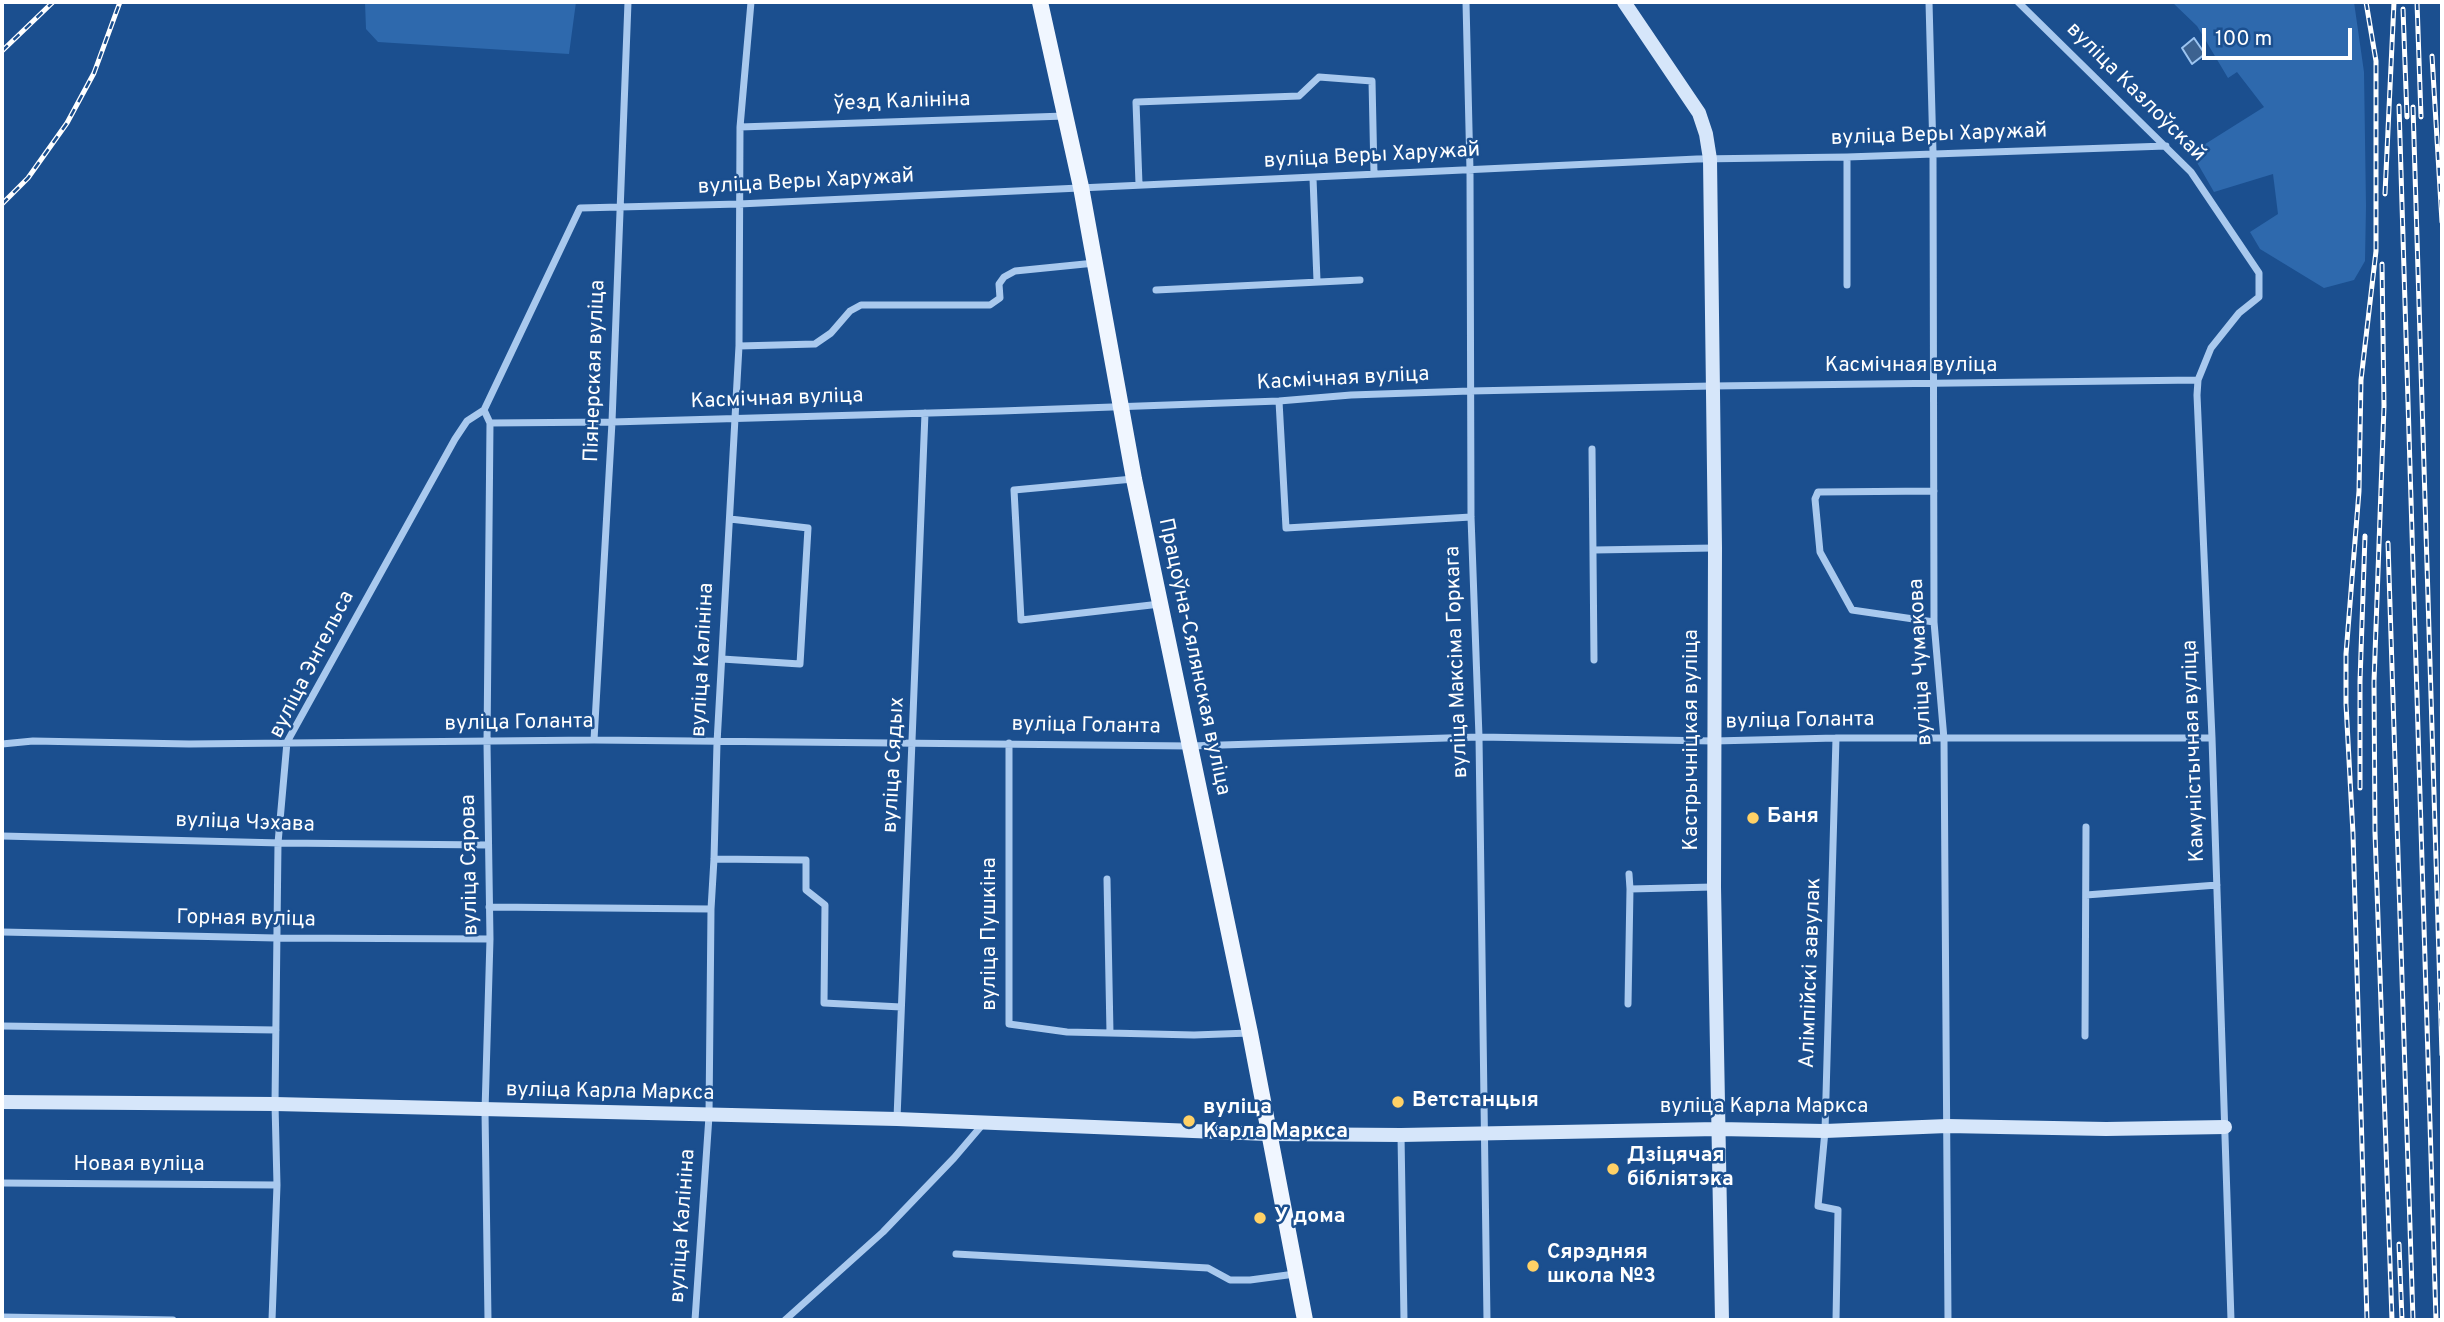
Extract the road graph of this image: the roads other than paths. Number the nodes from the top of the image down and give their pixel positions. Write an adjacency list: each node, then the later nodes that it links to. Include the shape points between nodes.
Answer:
1 (628, 2): 20 (street, Піянерская вуліца)
2 (751, 2): 9 (street, вуліца Калініна)
3 (1041, 2): 8 (main road, Працоўна-Сялянская вуліца)
4 (1466, 2): 14 (street, вуліца Максіма Горкага)
5 (1624, 2): 13 (street, Кастрычніцкая вуліца, via 1699,113)
6 (1929, 2): 11 (street, вуліца Чумакова)
7 (2018, 2): 10 (street, вуліца Казлоўскай)
8 (1066, 116): 9 (street, ўезд Калініна); 18 (main road, Працоўна-Сялянская вуліца)
9 (740, 127): 19 (street, вуліца Калініна)
10 (2166, 146): 11 (street, вуліца Веры Харужай); 22 (street, вуліца Казлоўскай, via 2192,172)
11 (1933, 152): 12 (street, вуліца Веры Харужай); 30 (street, вуліца Чумакова)
12 (1847, 157): 13 (street, вуліца Веры Харужай); 26 (street)
13 (1710, 159): 14 (street, вуліца Веры Харужай); 31 (street, Кастрычніцкая вуліца)
14 (1470, 171): 15 (street, вуліца Веры Харужай); 32 (street, вуліца Максіма Горкага)
15 (1374, 174): 16 (street, вуліца Веры Харужай); 17 (street, via 1372,81 1319,78 1299,96 1136,102)
16 (1313, 178): 17 (street, вуліца Веры Харужай); 25 (street)
17 (1139, 184): 18 (street, вуліца Веры Харужай)
18 (1081, 187): 19 (street, вуліца Веры Харужай); 23 (main road, Працоўна-Сялянская вуліца)
19 (739, 204): 20 (street, вуліца Веры Харужай); 28 (street, вуліца Калініна)
20 (620, 207): 21 (street, вуліца Веры Харужай); 38 (street, Піянерская вуліца)
21 (580, 208): 35 (street, вуліца Энгельса)
22 (2220, 214): 29 (street, Камуністычная вуліца, via 2259,273 2259,297 2239,313 2211,348)
23 (1095, 262): 28 (street, via 1014,271 999,284 1000,298 990,305 861,305 815,344); 34 (main road, Працоўна-Сялянская вуліца)
24 (1360, 279): 25 (street)
25 (1317, 281): 27 (street)
26 (1847, 285)
27 (1156, 290)
28 (739, 346): 37 (street, вуліца Калініна)
29 (2198, 380): 30 (street, Касмічная вуліца); 53 (street, Камуністычная вуліца)
30 (1935, 385): 31 (street, Касмічная вуліца); 42 (street, вуліца Чумакова)
31 (1712, 386): 32 (street, Касмічная вуліца); 45 (street, Кастрычніцкая вуліца)
32 (1471, 391): 33 (street, Касмічная вуліца); 43 (street, вуліца Максіма Горкага)
33 (1279, 401): 34 (street, Касмічная вуліца); 43 (street, via 1286,528)
34 (1120, 405): 36 (street, Касмічная вуліца); 41 (main road, Працоўна-Сялянская вуліца)
35 (484, 410): 39 (street, вуліца Сярова); 57 (street, вуліца Энгельса, via 467,421 456,438)
36 (925, 413): 37 (street, Касмічная вуліца); 58 (street, вуліца Сядых)
37 (733, 418): 38 (street, Касмічная вуліца); 44 (street, вуліца Калініна)
38 (612, 422): 39 (street, Касмічная вуліца); 55 (street, Піянерская вуліца)
39 (490, 423): 59 (street, вуліца Сярова)
40 (1592, 449): 46 (street)
41 (1134, 479): 47 (main road, Працоўна-Сялянская вуліца); 47 (street, via 1014,490 1021,620)
42 (1934, 491): 48 (street, вуліца Чумакова); 48 (street, via 1818,492 1815,499 1820,552 1852,610)
43 (1471, 517): 51 (street, вуліца Максіма Горкага)
44 (730, 519): 49 (street, вуліца Калініна); 49 (street, via 808,528 802,637 800,664)
45 (1715, 548): 46 (street); 56 (street, Кастрычніцкая вуліца)
46 (1594, 550): 50 (street)
47 (1160, 604): 63 (main road, Працоўна-Сялянская вуліца)
48 (1934, 622): 54 (street, вуліца Чумакова)
49 (722, 659): 60 (street, вуліца Калініна)
50 (1594, 660)
51 (1479, 737): 56 (street, вуліца Голанта); 63 (street, вуліца Голанта); 97 (street, вуліца Максіма Горкага)
52 (1836, 738): 54 (street, вуліца Голанта); 56 (street, вуліца Голанта); 96 (street, Алімпійскі завулак)
53 (2212, 738): 54 (street, вуліца Голанта); 71 (street, Камуністычная вуліца)
54 (1944, 739): 93 (street, вуліца Чумакова)
55 (594, 740): 59 (street, вуліца Голанта); 60 (street, вуліца Голанта)
56 (1714, 741): 72 (street, Кастрычніцкая вуліца)
57 (287, 742): 59 (street, вуліца Голанта); 62 (street, вуліца Голанта); 66 (street, вуліца Энгельса)
58 (914, 742): 60 (street, вуліца Голанта); 61 (street, вуліца Голанта); 81 (street, вуліца Сядых)
59 (487, 743): 67 (street, вуліца Сярова)
60 (717, 743): 68 (street, вуліца Калініна)
61 (1009, 743): 63 (street, вуліца Голанта); 84 (street, вуліца Пушкіна, via 1009,1024)
62 (2, 744)
63 (1190, 746): 85 (main road, Працоўна-Сялянская вуліца)
64 (2086, 827): 74 (street)
65 (2, 836): 66 (street, вуліца Чэхава)
66 (278, 843): 67 (street, вуліца Чэхава); 78 (street, вуліца Энгельса)
67 (488, 845): 75 (street, вуліца Сярова)
68 (714, 859): 76 (street, вуліца Калініна); 81 (street, via 806,860 806,890 825,905 824,1003)
69 (1629, 874): 73 (street)
70 (1107, 878): 84 (street)
71 (2217, 885): 74 (street); 94 (street, Камуністычная вуліца)
72 (1714, 887): 73 (street); 95 (street, Кастрычніцкая вуліца)
73 (1630, 888): 80 (street)
74 (2086, 895): 86 (street)
75 (489, 907): 76 (street); 79 (street, вуліца Сярова)
76 (711, 909): 90 (street, вуліца Калініна)
77 (2, 932): 78 (street, Горная вуліца)
78 (276, 938): 79 (street, Горная вуліца); 83 (street, вуліца Энгельса)
79 (489, 939): 89 (street, вуліца Сярова)
80 (1628, 1004)
81 (901, 1007): 91 (street, вуліца Сядых)
82 (2, 1026): 83 (street)
83 (276, 1030): 88 (street, вуліца Энгельса)
84 (1110, 1033): 85 (street, вуліца Пушкіна)
85 (1250, 1033): 98 (main road, Працоўна-Сялянская вуліца)
86 (2085, 1036)
87 (2, 1102): 88 (street, вуліца Карла Маркса)
88 (275, 1104): 89 (street, вуліца Карла Маркса); 101 (street, вуліца Энгельса)
89 (485, 1111): 90 (street, вуліца Карла Маркса); 107 (street, вуліца Сярова)
90 (709, 1116): 91 (street, вуліца Карла Маркса); 108 (street, вуліца Калініна)
91 (897, 1119): 92 (street, вуліца Карла Маркса)
92 (983, 1124): 98 (street, вуліца Карла Маркса); 109 (street, via 892,1223)
93 (1947, 1126): 94 (street, вуліца Карла Маркса); 96 (street, вуліца Карла Маркса); 115 (street, вуліца Чумакова)
94 (2225, 1128): 116 (street, Камуністычная вуліца)
95 (1718, 1129): 96 (street, вуліца Карла Маркса); 97 (street, вуліца Карла Маркса); 113 (street, Кастрычніцкая вуліца)
96 (1825, 1131): 114 (street, Алімпійскі завулак, via 1818,1206 1838,1210)
97 (1484, 1133): 99 (street, вуліца Карла Маркса); 112 (street, вуліца Максіма Горкага)
98 (1267, 1134): 99 (street, вуліца Карла Маркса); 103 (main road, Працоўна-Сялянская вуліца)
99 (1401, 1135): 111 (street)
100 (2, 1183): 101 (street, Новая вуліца)
101 (277, 1185): 106 (street, вуліца Энгельса)
102 (956, 1254): 103 (street, via 1208,1268 1230,1280)
103 (1296, 1274): 110 (main road, Працоўна-Сялянская вуліца)
104 (2, 1317): 105 (street)
105 (173, 1320)
106 (272, 1320)
107 (488, 1320)
108 (695, 1320)
109 (785, 1320)
110 (1305, 1320)
111 (1404, 1320)
112 (1487, 1320)
113 (1722, 1320)
114 (1836, 1320)
115 (1948, 1320)
116 (2231, 1320)

